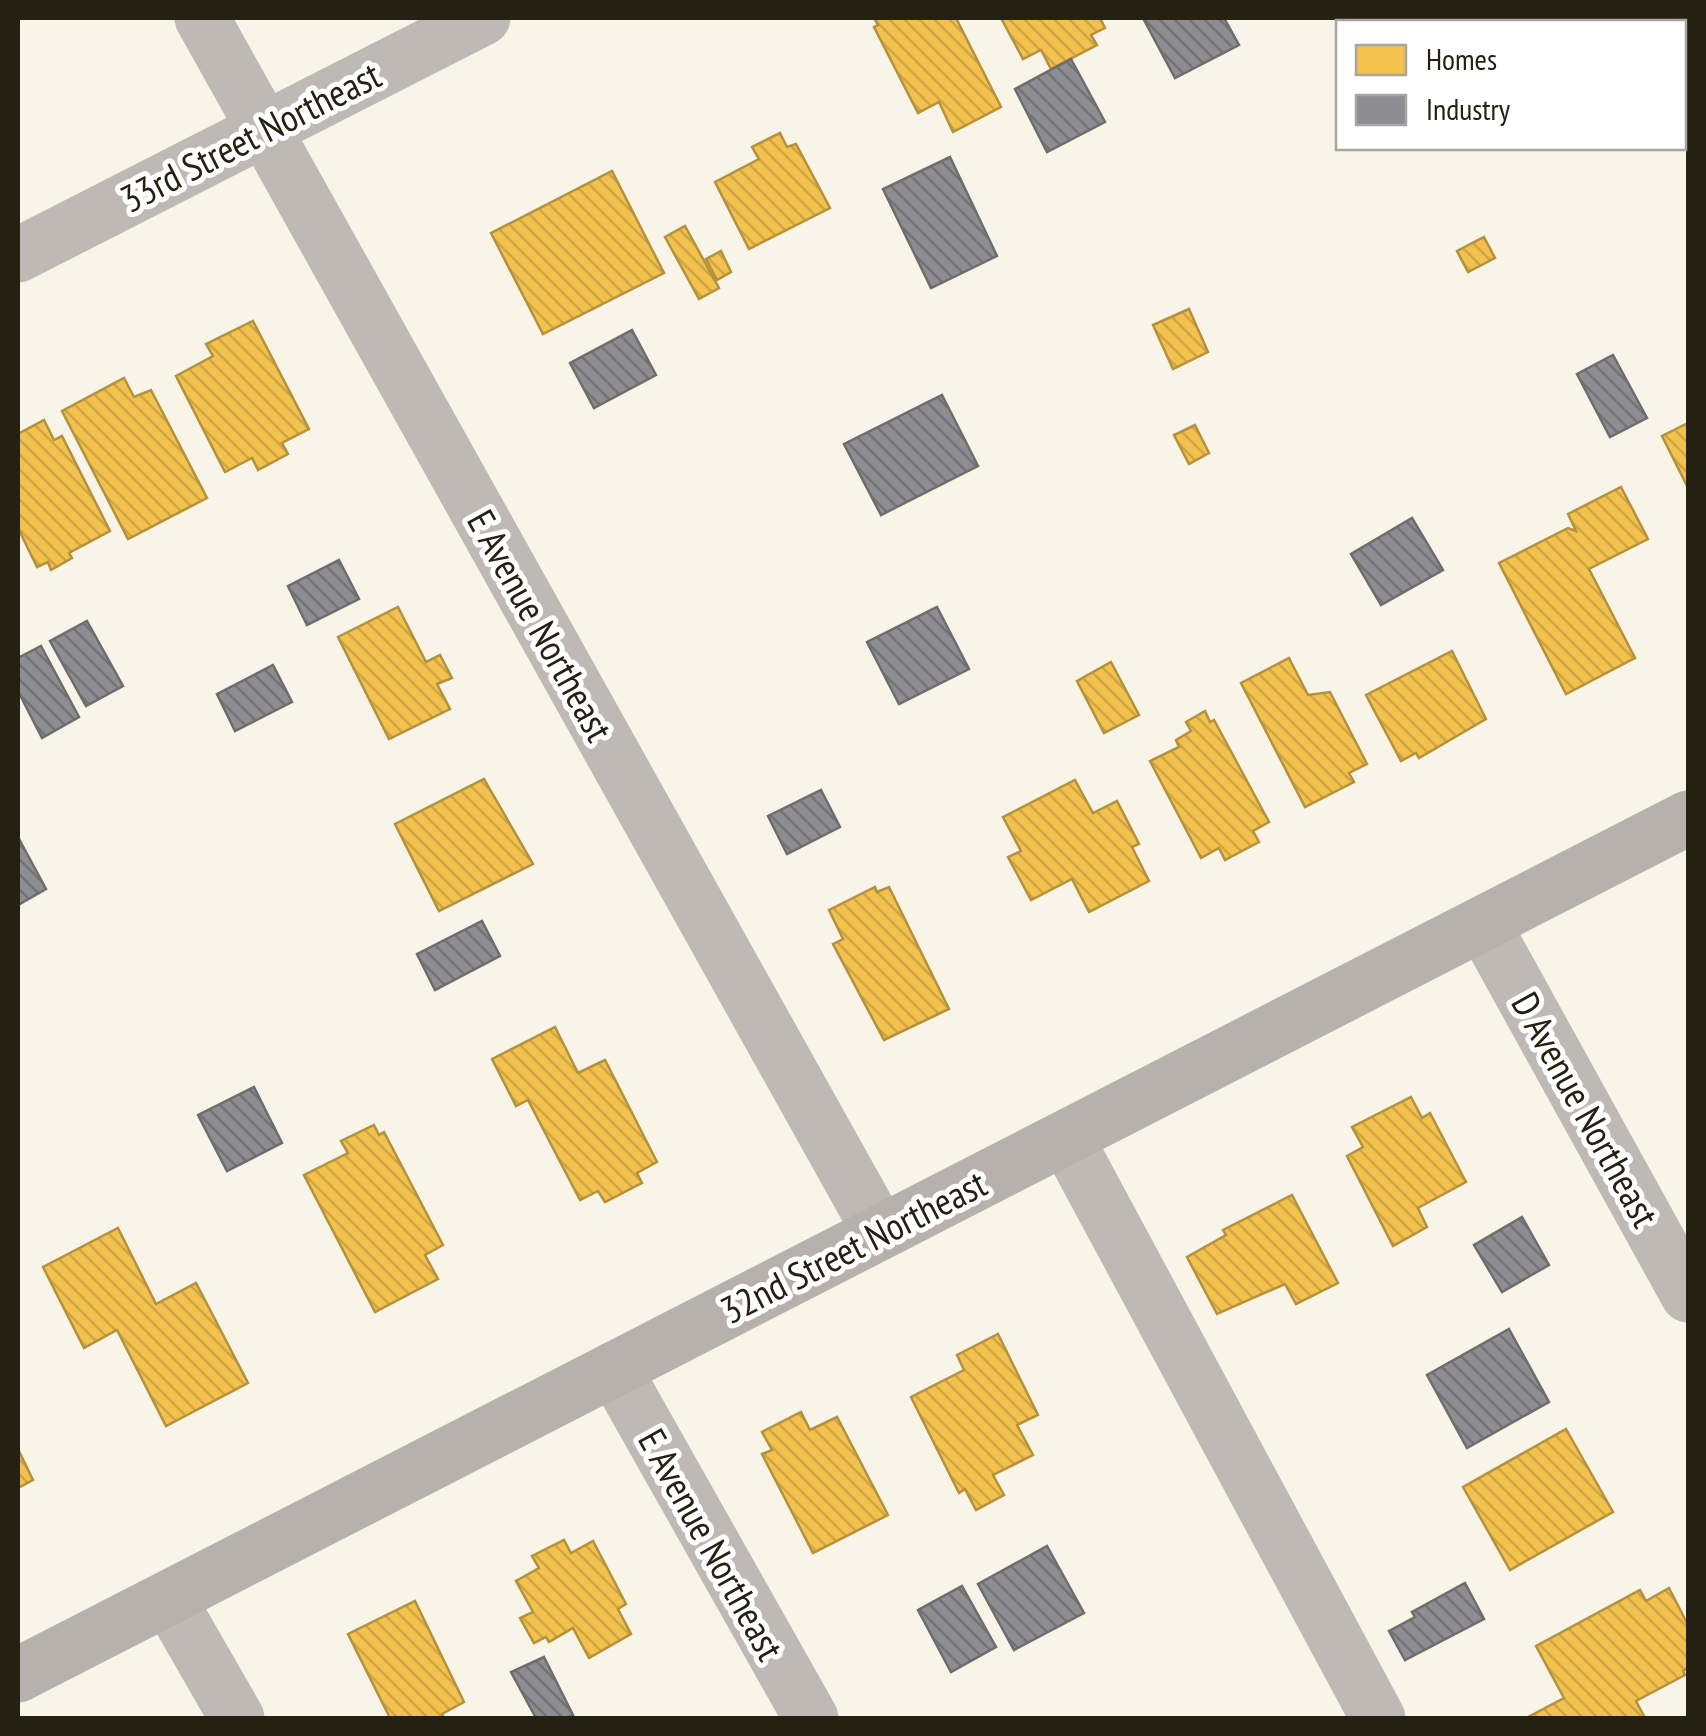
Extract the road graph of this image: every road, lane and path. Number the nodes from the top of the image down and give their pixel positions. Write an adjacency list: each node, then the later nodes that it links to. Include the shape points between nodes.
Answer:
1 (202, 18): 3 (street, E Avenue Northeast)
2 (484, 18): 3 (street, 33rd Street Northeast)
3 (265, 129): 4 (street, 33rd Street Northeast); 8 (street, E Avenue Northeast)
4 (18, 255)
5 (1688, 818): 6 (main road, 32nd Street Northeast)
6 (1483, 924): 7 (main road, 32nd Street Northeast); 9 (street, D Avenue Northeast)
7 (1066, 1138): 8 (main road, 32nd Street Northeast); 15 (street)
8 (880, 1232): 10 (main road, 32nd Street Northeast)
9 (1688, 1295)
10 (614, 1369): 11 (main road, 32nd Street Northeast); 14 (street, E Avenue Northeast)
11 (168, 1598): 12 (main road, 32nd Street Northeast); 13 (street)
12 (18, 1675)
13 (237, 1718)
14 (811, 1718)
15 (1378, 1718)

